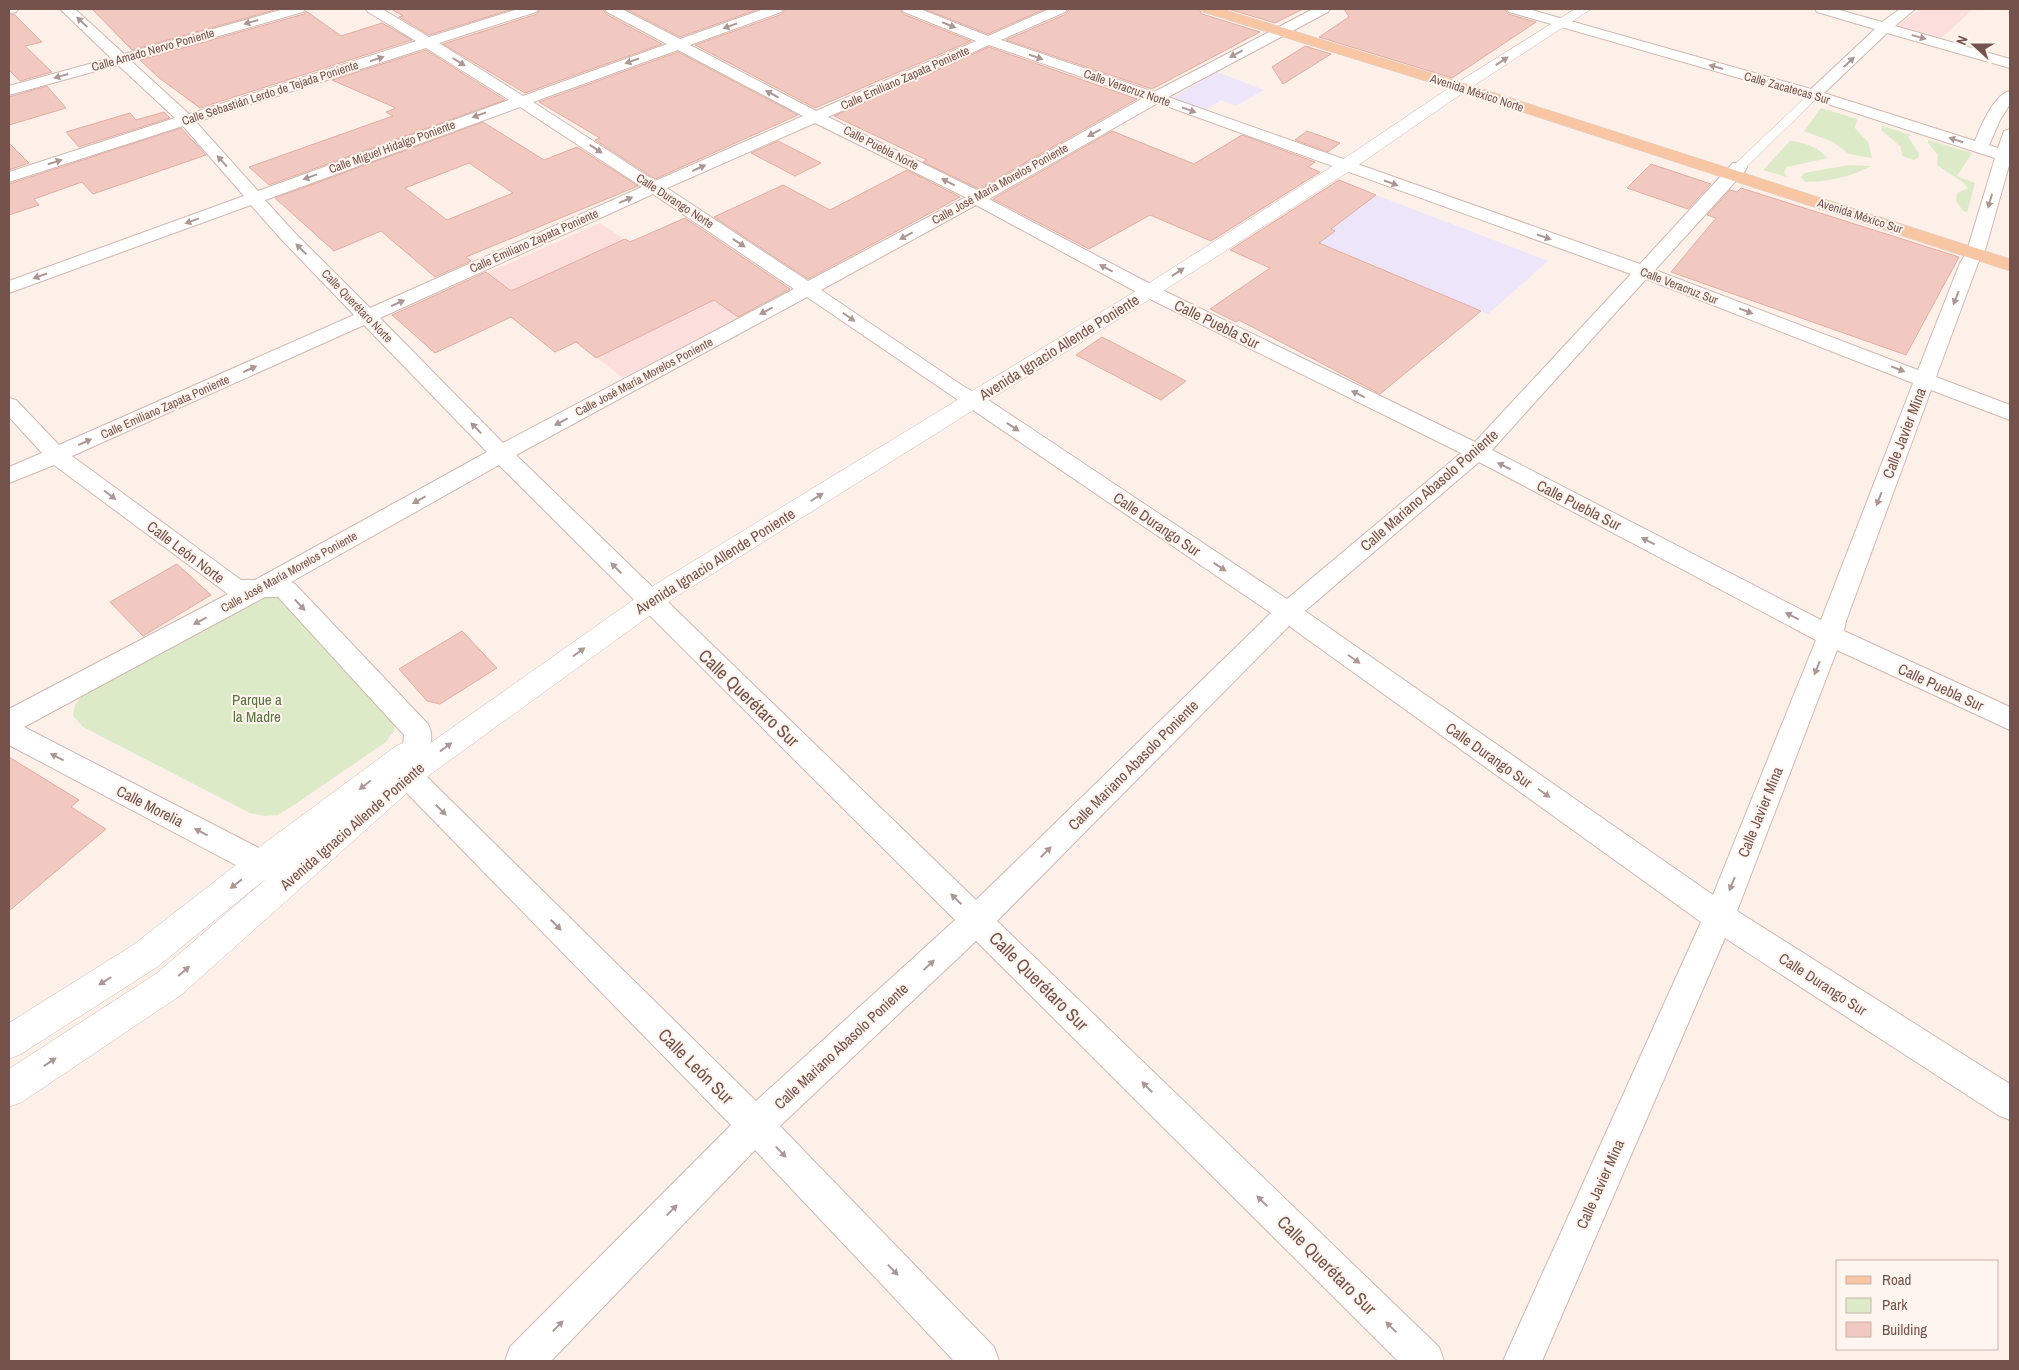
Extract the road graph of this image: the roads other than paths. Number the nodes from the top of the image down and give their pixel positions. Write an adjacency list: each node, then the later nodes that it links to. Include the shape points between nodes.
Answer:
1 (67, 9): 21 (street, Calle Querétaro Norte, one-way to 1)
2 (298, 9): 21 (street, Calle Amado Nervo Poniente, one-way to 21)
3 (373, 9): 19 (street, Calle Durango Norte)
4 (531, 9): 19 (street, Calle Sebastián Lerdo de Tejada Poniente)
5 (612, 9): 20 (street, Calle Puebla Norte)
6 (776, 9): 20 (street, Calle Miguel Hidalgo Poniente, one-way to 20)
7 (909, 9): 18 (street, Calle Veracruz Norte, one-way to 18)
8 (1060, 9): 18 (street, Calle Emiliano Zapata Poniente)
9 (1208, 9): 17 (main road, Avenida México Norte)
10 (1323, 9): 17 (street, Calle José María Morelos Poniente)
11 (1514, 9): 15 (street, Calle Zacatecas Sur)
12 (1584, 9): 15 (main road, Avenida Ignacio Allende Poniente)
13 (1822, 9): 16 (street)
14 (1908, 9): 16 (street)
15 (1563, 23): 23 (main road, Avenida Ignacio Allende Poniente, one-way to 15); 25 (street, Calle Zacatecas Sur, one-way to 15)
16 (1885, 27): 22 (street, one-way to 22); 25 (street, one-way to 16)
17 (1279, 32): 23 (main road, Avenida México Norte); 27 (street, Calle José María Morelos Poniente, one-way to 27)
18 (990, 41): 27 (street, Calle Veracruz Norte, one-way to 27); 29 (street, Calle Emiliano Zapata Poniente)
19 (428, 43): 28 (street, Calle Durango Norte, one-way to 28); 30 (street, Calle Sebastián Lerdo de Tejada Poniente, one-way to 19)
20 (678, 45): 28 (street, Calle Miguel Hidalgo Poniente, one-way to 28); 29 (street, Calle Puebla Norte, one-way to 20)
21 (122, 59): 24 (street, Calle Amado Nervo Poniente, one-way to 24); 30 (street, Calle Querétaro Norte)
22 (2010, 64)
23 (1461, 87): 34 (main road, Avenida Ignacio Allende Poniente); 35 (main road, Avenida México Norte)
24 (9, 91)
25 (1814, 95): 32 (street, Calle Zacatecas Sur, one-way to 25); 35 (street)
26 (2010, 95): 32 (street, via 1996,110)
27 (1156, 98): 34 (street, Calle Veracruz Norte, one-way to 34); 38 (street, Calle José María Morelos Poniente, one-way to 38)
28 (521, 100): 37 (street, Calle Durango Norte, one-way to 37); 39 (street, Calle Miguel Hidalgo Poniente, one-way to 39)
29 (816, 116): 37 (street, Calle Emiliano Zapata Poniente, one-way to 29); 38 (street, Calle Puebla Norte, one-way to 29)
30 (186, 120): 36 (street, Calle Sebastián Lerdo de Tejada Poniente, one-way to 30); 39 (street, Calle Querétaro Norte, one-way to 30)
31 (2010, 134): 33 (street, Calle Javier Mina)
32 (1983, 140): 33 (street)
33 (2007, 155): 40 (street, Calle Javier Mina, one-way to 40)
34 (1346, 166): 42 (street, Calle Veracruz Sur, one-way to 42); 45 (main road, Avenida Ignacio Allende Poniente, one-way to 34)
35 (1738, 173): 40 (main road, Avenida México Sur); 42 (street, Calle Mariano Abasolo Poniente)
36 (9, 177)
37 (654, 188): 44 (street, Calle Durango Norte, one-way to 44); 46 (street, Calle Emiliano Zapata Poniente, one-way to 37)
38 (978, 197): 44 (street, Calle José María Morelos Poniente, one-way to 44); 45 (street, Calle Puebla Norte, one-way to 38)
39 (255, 198): 43 (street, Calle Miguel Hidalgo Poniente, one-way to 43); 46 (street, Calle Querétaro Norte, one-way to 39)
40 (1975, 254): 41 (main road, Avenida México Sur); 47 (street, Calle Javier Mina, one-way to 47)
41 (2010, 265)
42 (1644, 272): 47 (street, Calle Veracruz Sur, one-way to 47); 51 (street, Calle Mariano Abasolo Poniente)
43 (9, 287)
44 (809, 289): 48 (street, Calle Durango Norte, one-way to 48); 52 (street, Calle José María Morelos Poniente, one-way to 52)
45 (1149, 291): 48 (main road, Avenida Ignacio Allende Poniente); 51 (street, Calle Puebla Sur, one-way to 45)
46 (368, 317): 52 (street, Calle Querétaro Norte, one-way to 46); 53 (street, Calle Emiliano Zapata Poniente, one-way to 46)
47 (1924, 379): 50 (street, Calle Veracruz Sur); 58 (street, Calle Javier Mina, one-way to 58)
48 (972, 400): 56 (main road, Avenida Ignacio Allende Poniente, one-way to 48); 57 (street, Calle Durango Sur, one-way to 57)
49 (9, 405): 53 (street, Calle León Norte)
50 (2010, 413)
51 (1476, 451): 57 (street, Calle Mariano Abasolo Poniente); 58 (street, Calle Puebla Sur, one-way to 51)
52 (501, 454): 55 (street, Calle José María Morelos Poniente, one-way to 55); 56 (street, Calle Querétaro Norte, one-way to 52)
53 (56, 455): 54 (street, Calle Emiliano Zapata Poniente); 55 (street, Calle León Norte, one-way to 55, via 233,587)
54 (9, 476)
55 (259, 589): 60 (street, Calle José María Morelos Poniente, one-way to 60); 62 (street, Calle León Norte, one-way to 62, via 273,587 286,590 418,732)
56 (651, 601): 62 (main road, Avenida Ignacio Allende Poniente, one-way to 56); 66 (street, Calle Querétaro Sur, one-way to 56)
57 (1288, 612): 65 (street, Calle Durango Sur, one-way to 65); 66 (street, Calle Mariano Abasolo Poniente, one-way to 57)
58 (1830, 636): 59 (street, Calle Puebla Sur); 65 (street, Calle Javier Mina, one-way to 65)
59 (2010, 718)
60 (9, 722)
61 (9, 732): 63 (street, Calle Morelia, one-way to 61)
62 (412, 760): 63 (main road, Avenida Ignacio Allende Poniente, one-way to 63); 64 (main road, Avenida Ignacio Allende Poniente); 70 (street, Calle León Sur, one-way to 70)
63 (261, 864): 64 (street, Calle Morelia); 67 (main road, Avenida Ignacio Allende Poniente, one-way to 67, via 145,956)
64 (291, 878): 68 (main road, Avenida Ignacio Allende Poniente, one-way to 64, via 169,984)
65 (1719, 917): 69 (street, Calle Durango Sur); 74 (street, Calle Javier Mina)
66 (977, 920): 70 (street, Calle Mariano Abasolo Poniente, one-way to 66); 73 (street, Calle Querétaro Sur, one-way to 66)
67 (9, 1042)
68 (9, 1089)
69 (2010, 1103)
70 (755, 1125): 71 (street, Calle Mariano Abasolo Poniente, one-way to 70); 72 (street, Calle León Sur, one-way to 72)
71 (524, 1361)
72 (980, 1361)
73 (1425, 1361)
74 (1522, 1361)

